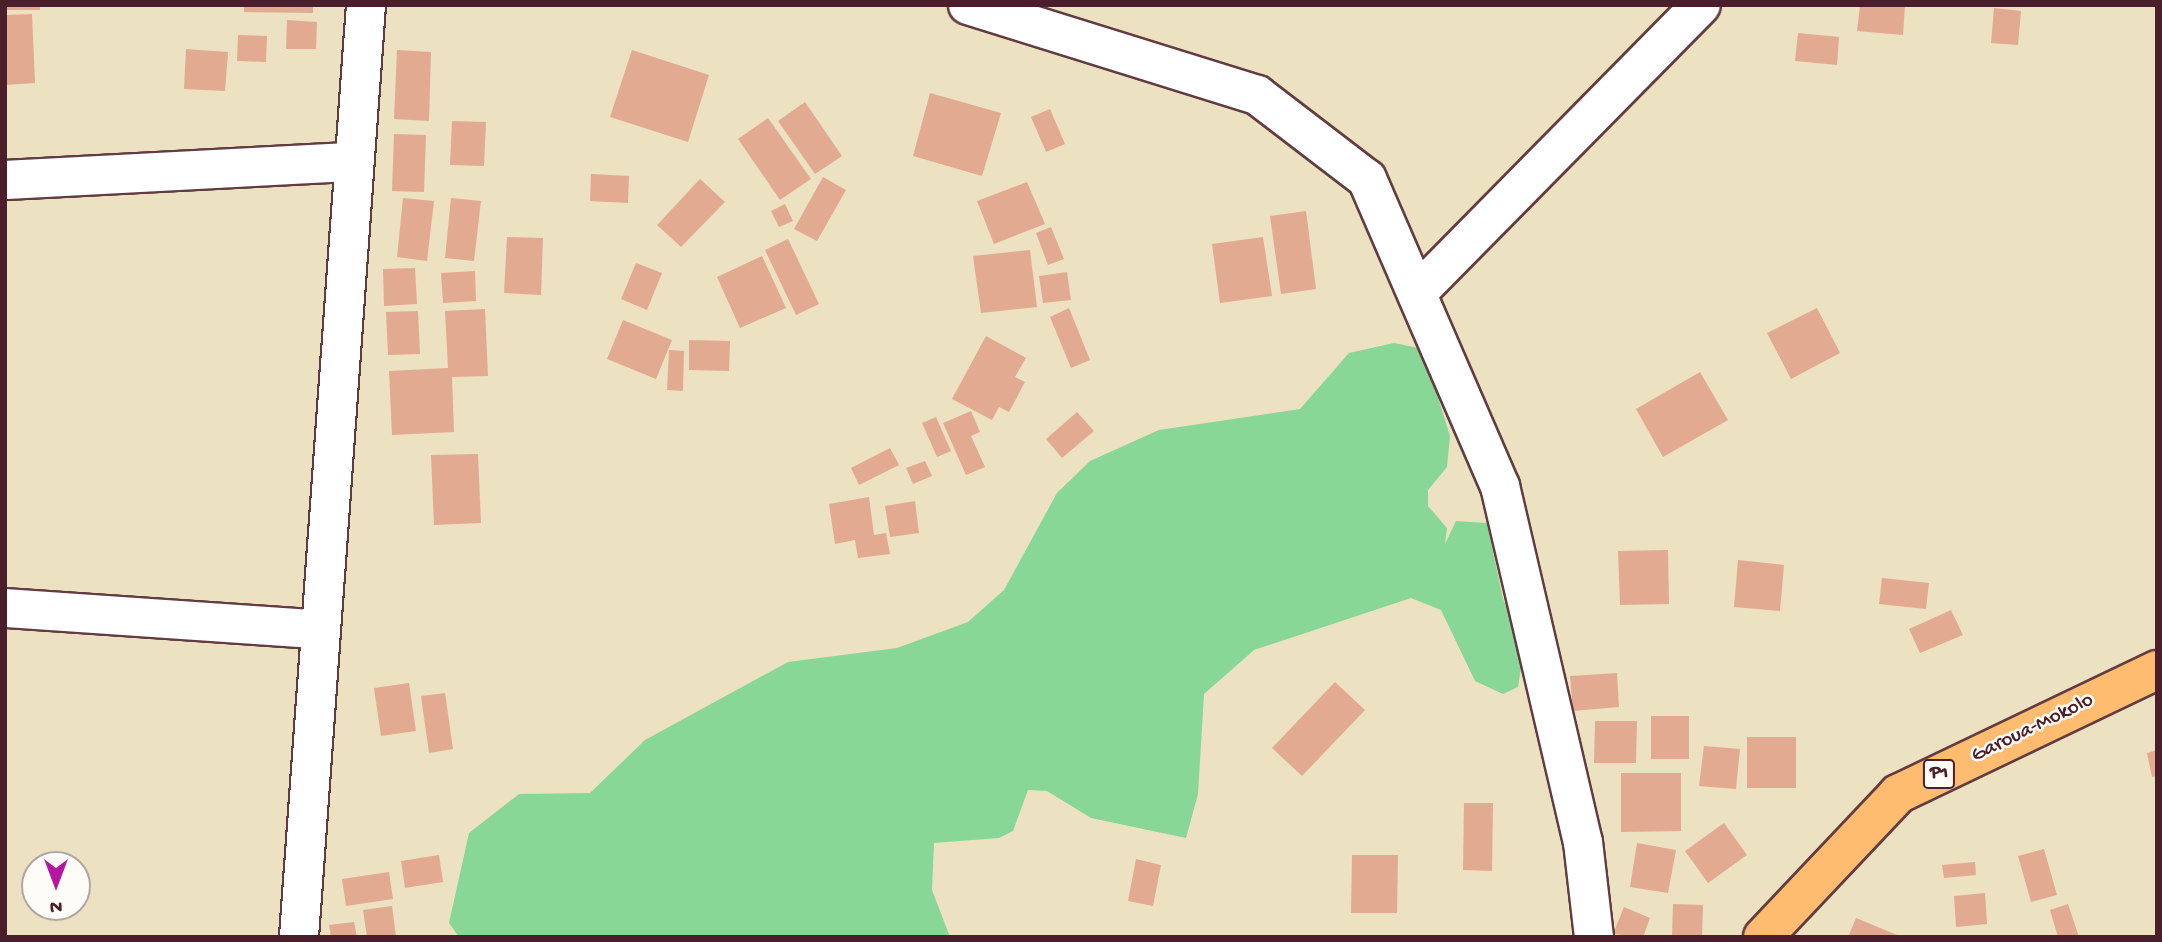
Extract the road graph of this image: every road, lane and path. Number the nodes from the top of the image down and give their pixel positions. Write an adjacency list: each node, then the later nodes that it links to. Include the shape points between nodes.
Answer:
1 (366, 5): 4 (street)
2 (968, 5): 6 (street, via 1257,94 1367,179)
3 (1701, 5): 6 (street)
4 (354, 162): 5 (street); 8 (street)
5 (5, 180)
6 (1417, 293): 11 (street, via 1500,486 1583,842)
7 (5, 608): 8 (street)
8 (317, 629): 10 (street)
9 (2157, 670): 12 (main road, Garoua-Mokolo / P1, via 1898,794)
10 (299, 937)
11 (1594, 937)
12 (1763, 937)

